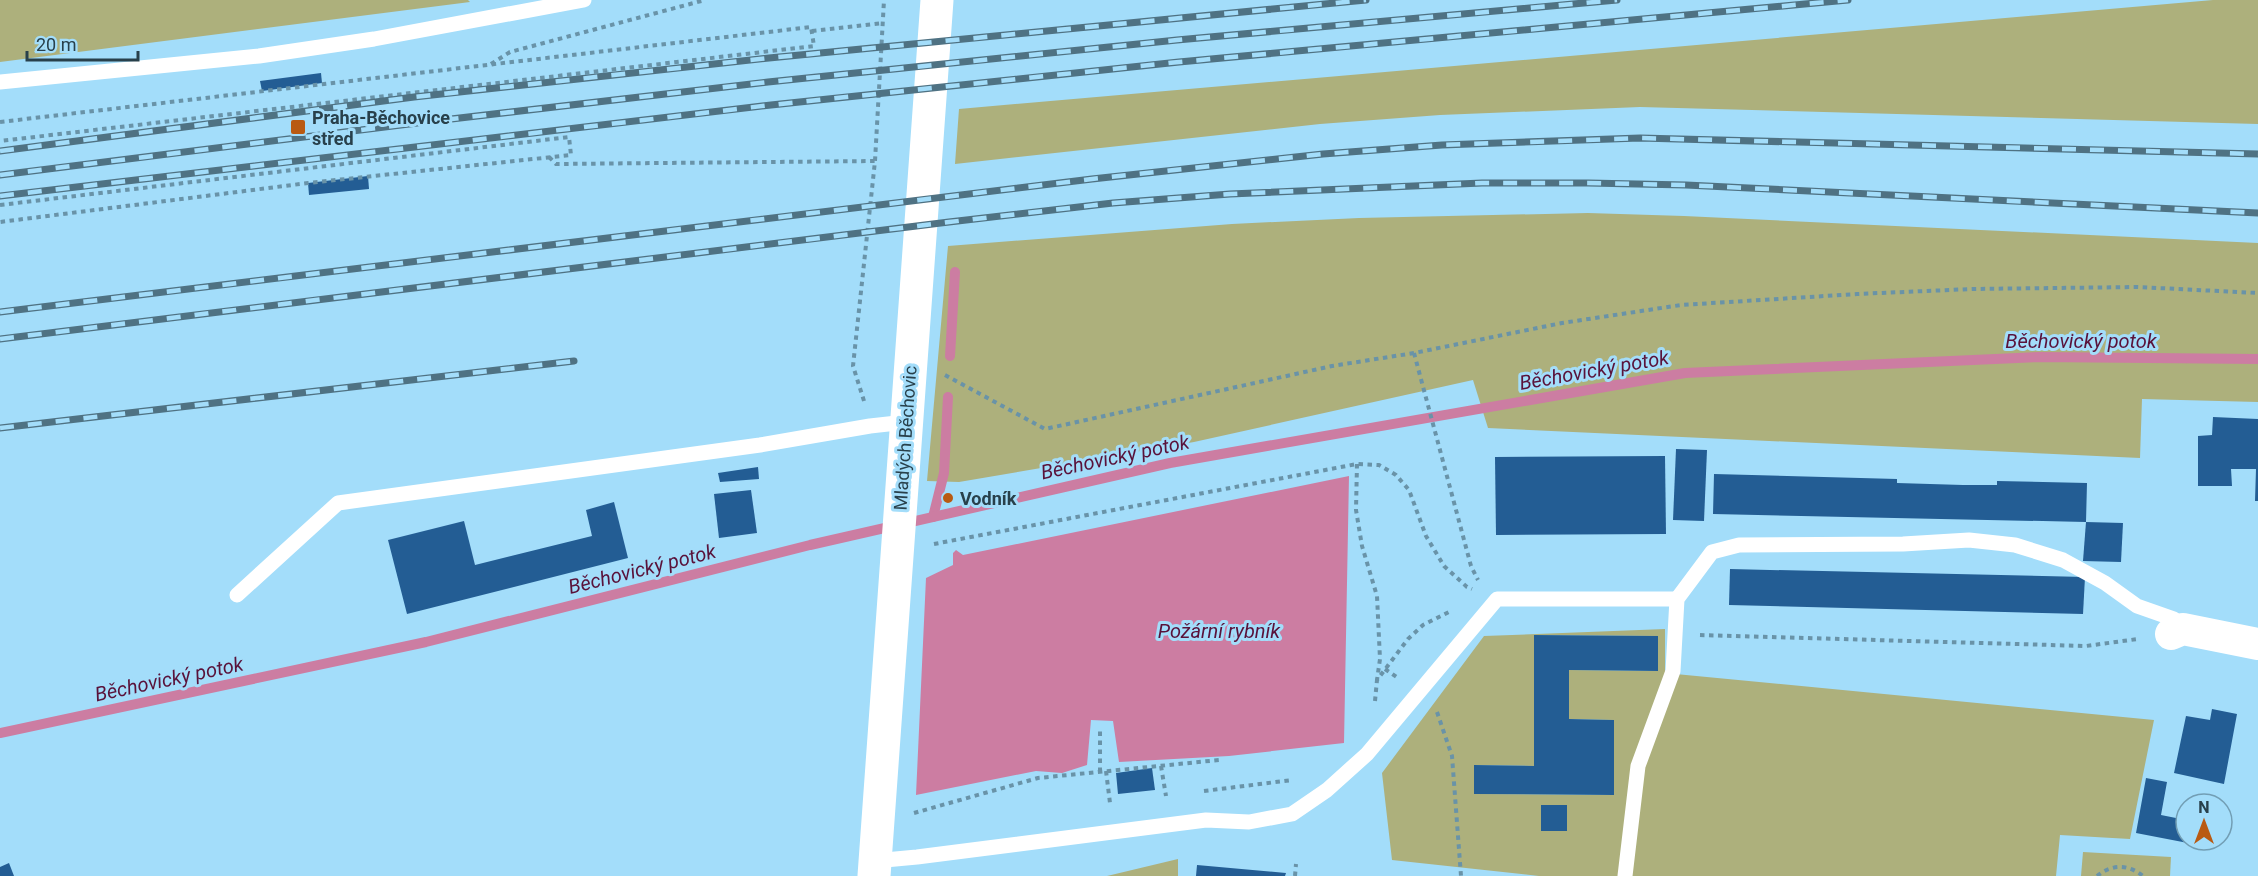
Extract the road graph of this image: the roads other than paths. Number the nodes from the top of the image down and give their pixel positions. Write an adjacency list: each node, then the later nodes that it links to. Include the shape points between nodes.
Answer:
1 (585, 0): 3 (lane, via 259,56)
2 (937, 0): 4 (street, Mladých Běchovic)
3 (0, 82)
4 (906, 422): 5 (lane, via 338,503); 9 (street, Mladých Běchovic)
5 (237, 595)
6 (1677, 599): 7 (lane, via 1712,552 1739,545 1969,540 2015,545 2063,560); 9 (lane, via 1497,599 1367,754 1327,790 1292,814 1249,822 1206,820 917,857); 10 (lane, via 1673,671 1638,766)
7 (2176, 627): 8 (street)
8 (2258, 644)
9 (874, 868)
10 (1625, 876)

